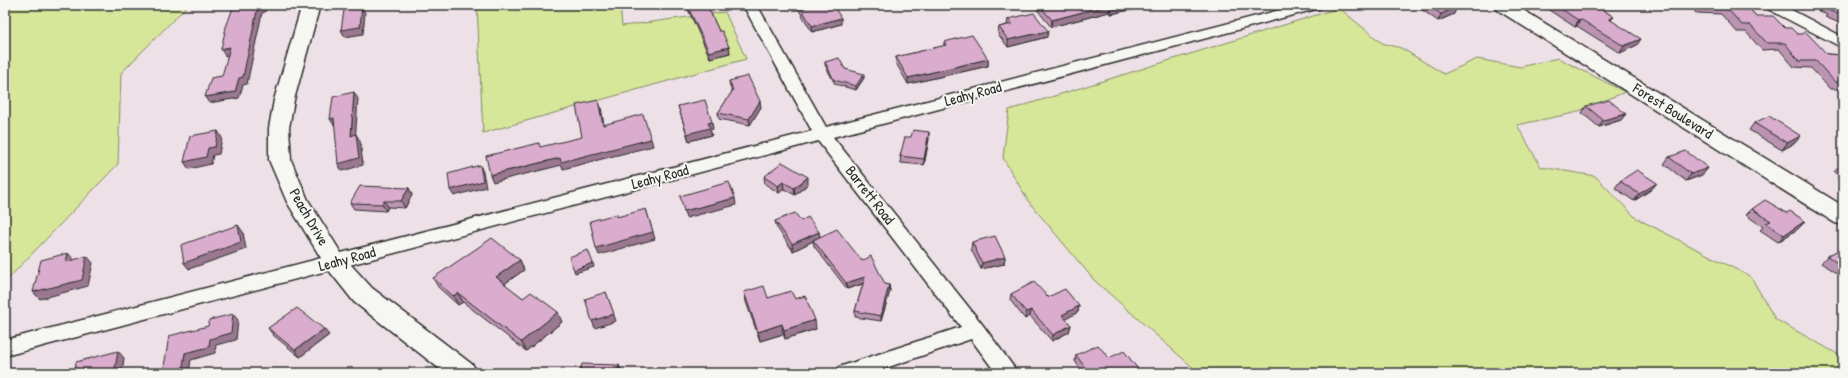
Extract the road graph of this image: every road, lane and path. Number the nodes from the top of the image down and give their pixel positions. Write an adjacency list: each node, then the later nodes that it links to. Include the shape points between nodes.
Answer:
1 (311, 5): 9 (main road, Peach Drive, via 284,100 279,128 280,160 298,202)
2 (750, 5): 7 (street, Barrett Road)
3 (1315, 5): 7 (street, Leahy Road)
4 (1502, 5): 8 (main road, Forest Boulevard)
5 (1771, 5): 6 (street)
6 (1843, 43)
7 (822, 134): 9 (street, Leahy Road); 10 (street, Barrett Road)
8 (1843, 217)
9 (335, 262): 11 (street, Leahy Road); 12 (main road, Peach Drive, via 363,295)
10 (975, 330): 13 (street); 14 (street, Barrett Road)
11 (5, 348)
12 (464, 373)
13 (846, 373)
14 (1008, 373)

